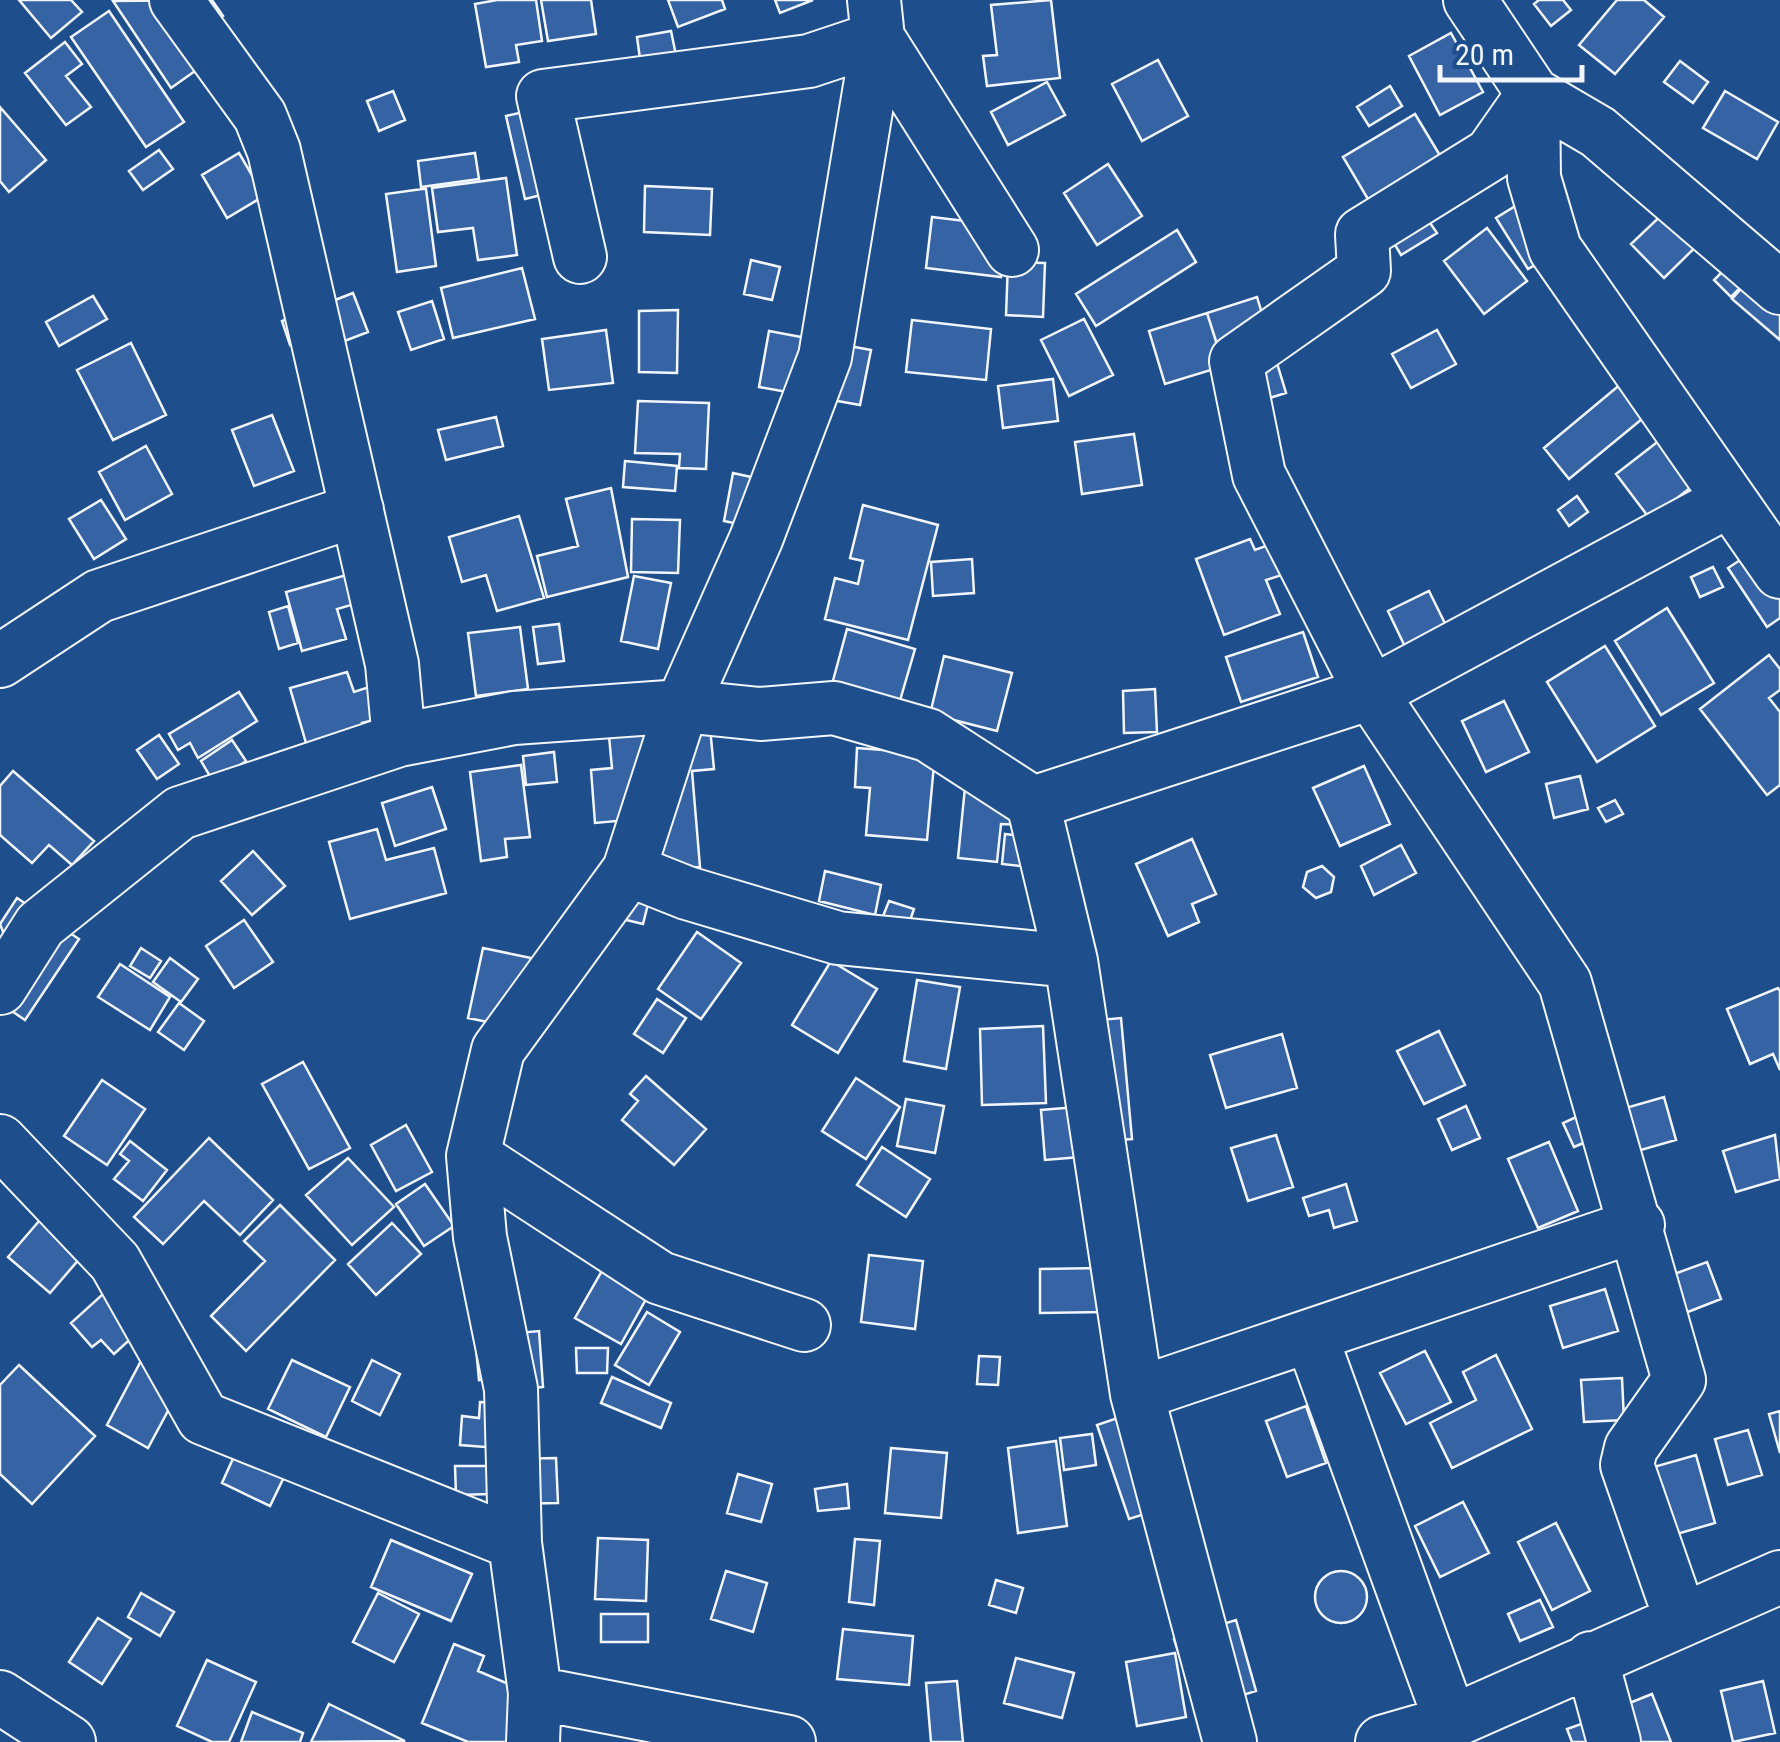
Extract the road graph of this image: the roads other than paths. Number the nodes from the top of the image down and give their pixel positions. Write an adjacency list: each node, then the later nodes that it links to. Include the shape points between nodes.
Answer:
1 (176, 0): 9 (street, via 260,116 274,151)
2 (1470, 0): 4 (street)
3 (876, 19): 5 (street); 6 (street, via 808,62 543,96); 13 (street, via 825,358)
4 (1533, 94): 7 (street, via 1598,132); 8 (street, via 1534,178 1556,249); 12 (street, via 1491,154 1362,234 1364,271 1236,361 1259,475)
5 (1012, 250)
6 (580, 257)
7 (1780, 288)
8 (1730, 500): 10 (street); 12 (street)
9 (357, 510): 11 (street, via 98,596); 14 (street, via 392,664)
10 (1780, 572)
11 (0, 661)
12 (1371, 693): 15 (street); 21 (street, via 1565,983)
13 (682, 706): 14 (street, via 514,718); 15 (street, via 760,714 834,708 928,735); 16 (street)
14 (399, 740): 18 (street, via 180,812 40,925)
15 (1032, 803): 17 (street)
16 (629, 870): 17 (street, via 838,938); 20 (street, via 498,1050)
17 (1070, 961): 24 (street)
18 (0, 988)
19 (0, 1141): 25 (street, via 115,1262 203,1418)
20 (473, 1156): 22 (street, via 660,1278); 25 (street, via 480,1237 511,1389)
21 (1638, 1225): 23 (street); 27 (street, via 1679,1380 1631,1448 1627,1465)
22 (804, 1326)
23 (1311, 1336): 24 (street); 31 (street)
24 (1137, 1394): 34 (street)
25 (516, 1544): 30 (street)
26 (1780, 1577): 27 (street)
27 (1682, 1620): 28 (street)
28 (1590, 1658): 31 (street); 36 (street)
29 (0, 1697): 32 (street)
30 (534, 1717): 33 (street)
31 (1451, 1722): 35 (street)
32 (65, 1741)
33 (789, 1742)
34 (1230, 1742)
35 (1382, 1742)
36 (1614, 1742)

